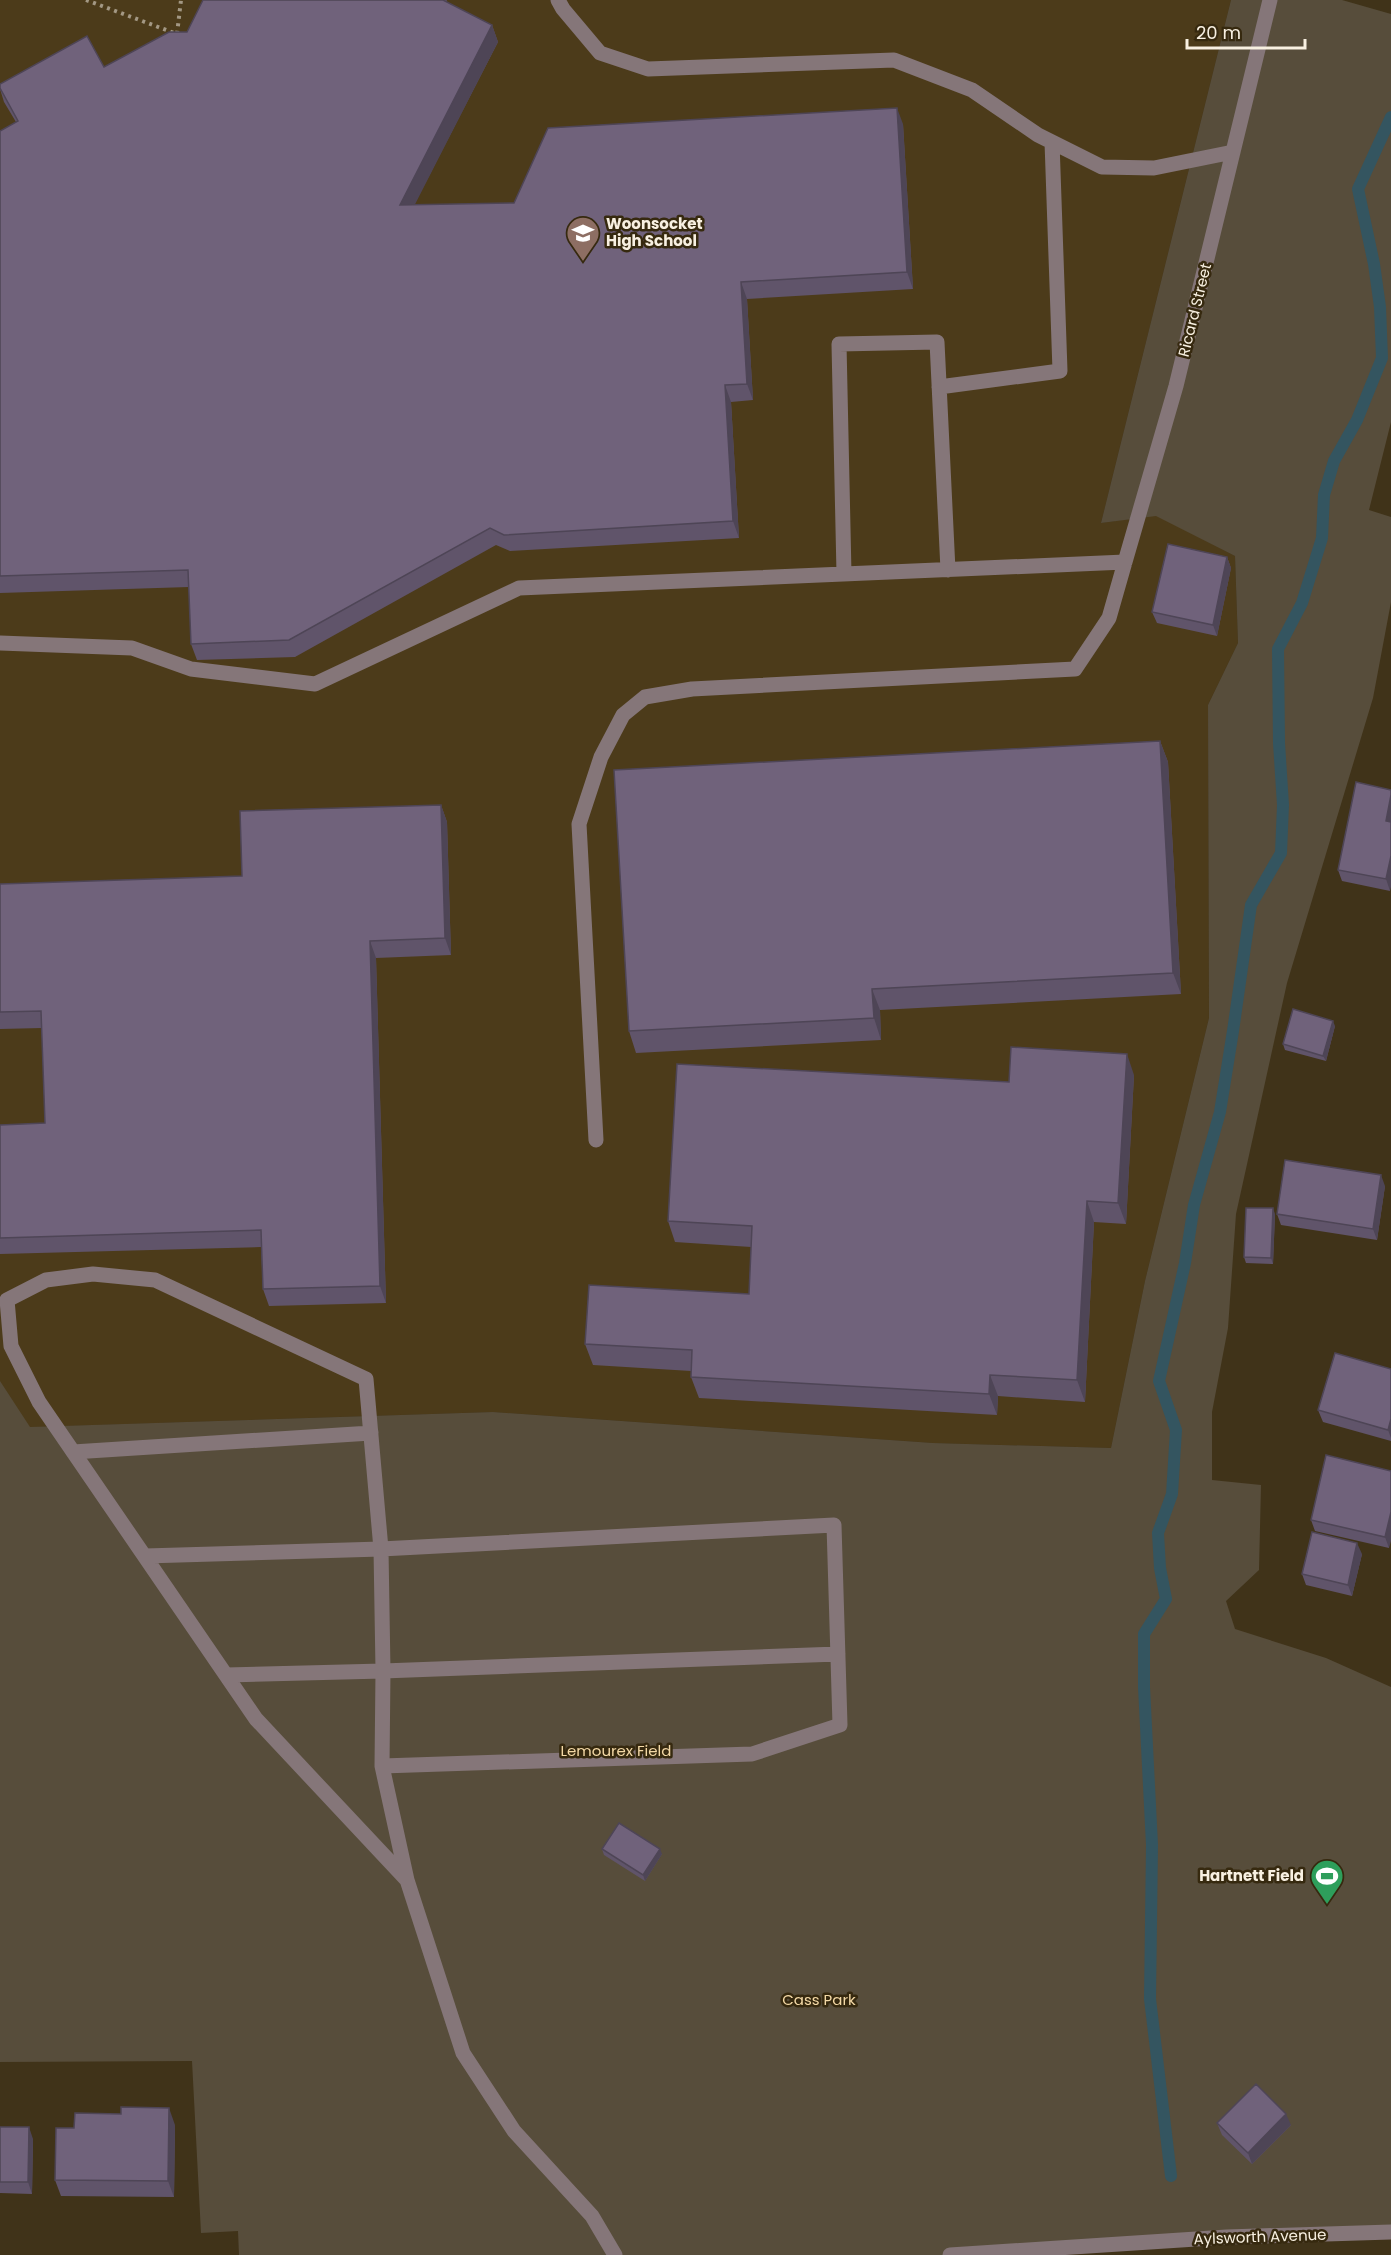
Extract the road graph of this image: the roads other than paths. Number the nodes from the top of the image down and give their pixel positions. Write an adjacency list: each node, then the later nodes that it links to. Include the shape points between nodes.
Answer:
1 (558, 0): 3 (street, via 600,53 648,69 894,60 972,90)
2 (1270, 0): 4 (street, Ricard Street)
3 (1052, 142): 4 (street, via 1102,166 1154,168); 5 (street, via 1060,371)
4 (1233, 152): 6 (street, Ricard Street, via 1176,386)
5 (939, 387): 7 (street); 8 (street, via 937,342 839,344)
6 (1125, 562): 7 (street); 10 (street, Ricard Street, via 1109,618 1075,669 692,689 645,697 623,715 601,757 579,824)
7 (948, 570): 8 (street)
8 (844, 574): 9 (street, via 519,588 315,684 191,669 132,648)
9 (0, 643)
10 (596, 1140)
11 (371, 1434): 12 (street); 12 (street, via 366,1379 155,1280 93,1274 46,1280 7,1300 11,1346 39,1402); 13 (street)
12 (73, 1452): 14 (street)
13 (381, 1549): 14 (street); 15 (street, via 834,1525); 16 (street)
14 (146, 1556): 17 (street)
15 (838, 1654): 16 (street); 18 (street, via 840,1725 752,1754)
16 (383, 1671): 17 (street); 18 (street)
17 (226, 1675): 19 (street, via 256,1719)
18 (382, 1766): 19 (street)
19 (407, 1880): 22 (street, via 464,2053 514,2131 592,2216)
20 (1391, 2232): 21 (street, Aylsworth Avenue, via 1227,2237)
21 (1135, 2249): 23 (street, Aylsworth Avenue)
22 (615, 2255)
23 (950, 2255)

